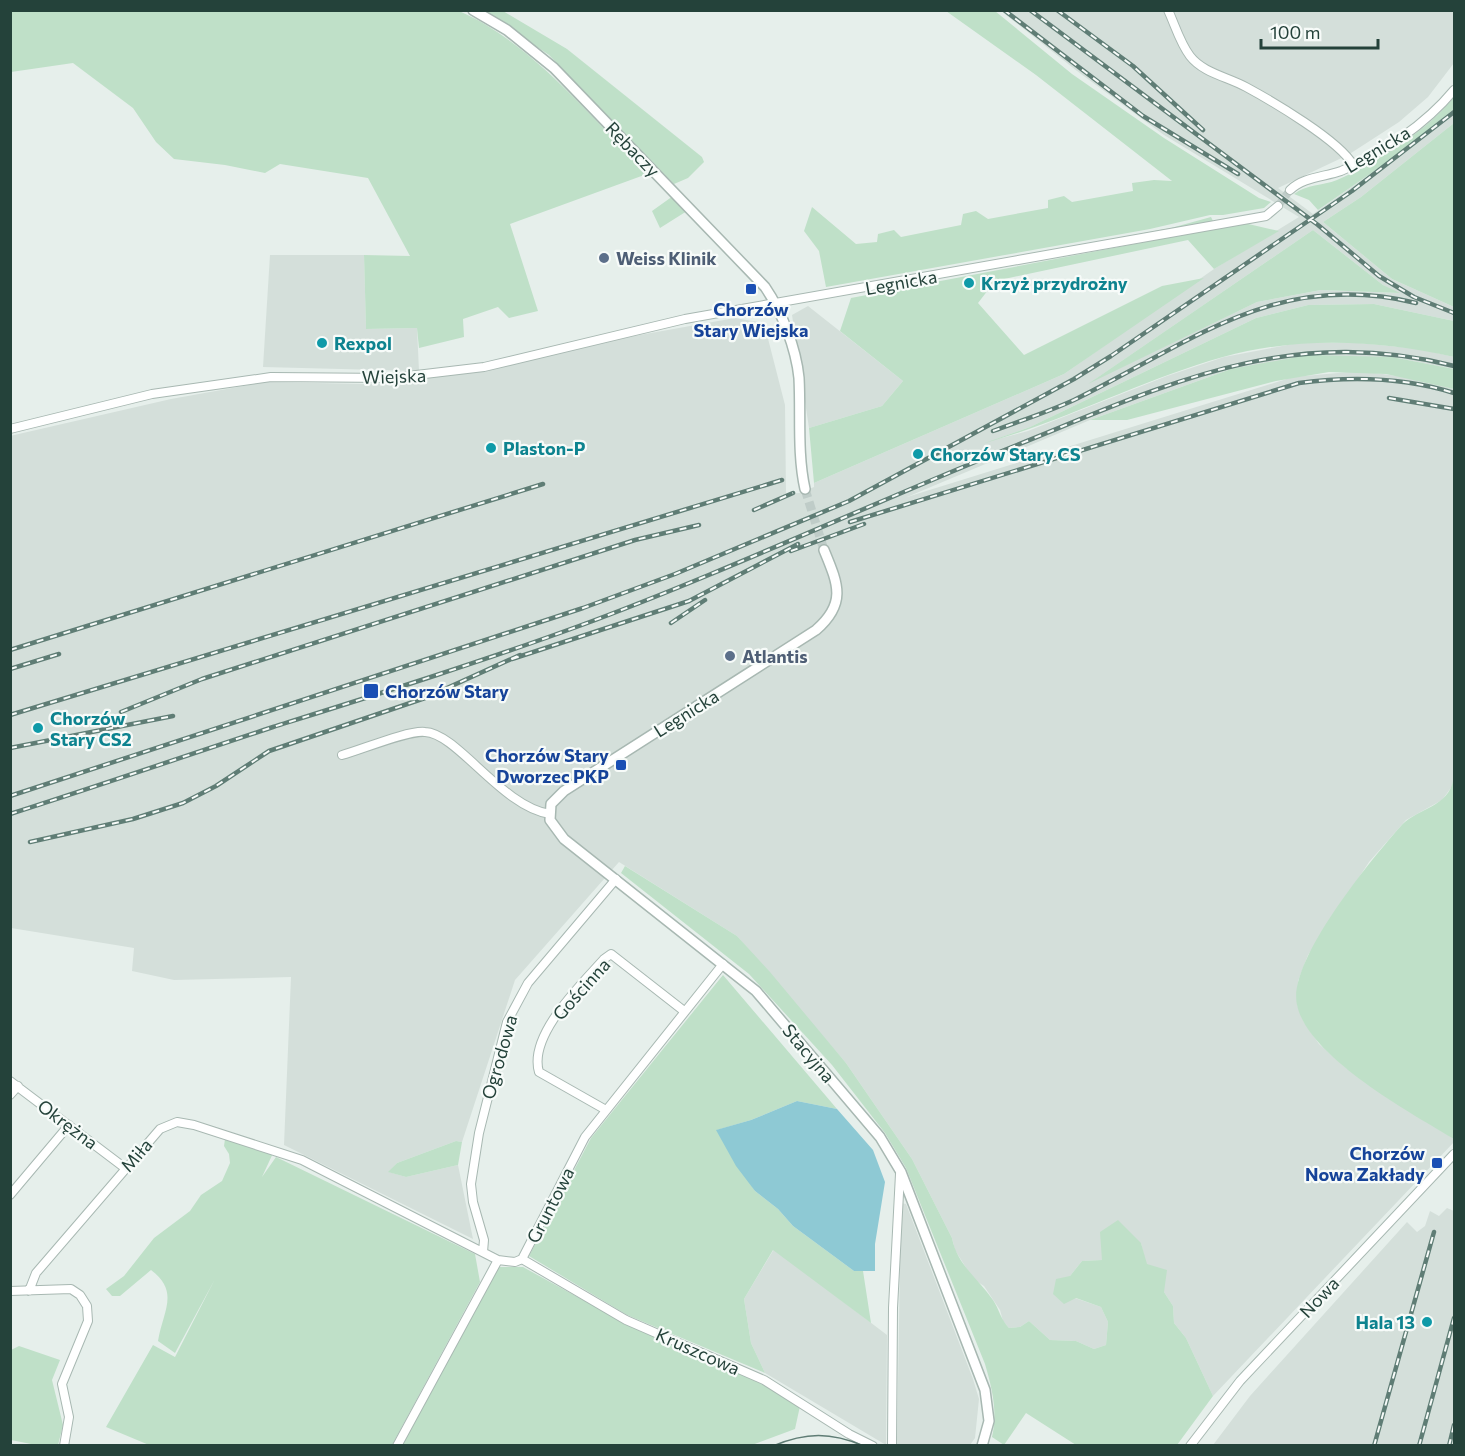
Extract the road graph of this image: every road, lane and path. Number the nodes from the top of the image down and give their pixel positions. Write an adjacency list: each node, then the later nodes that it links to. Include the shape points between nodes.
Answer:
1 (473, 10): 7 (street, Rębaczy, via 507,30 554,68 757,278)
2 (1168, 10): 4 (street, via 1190,57 1199,65 1245,86 1289,113 1344,152)
3 (1455, 90): 4 (street, Legnicka, via 1419,124)
4 (1353, 165): 5 (street, Legnicka, via 1298,183)
5 (1290, 190)
6 (1278, 206): 7 (street, Legnicka, via 1266,216)
7 (776, 305): 8 (street, Wiejska, via 685,319 484,367 391,378 271,377 152,394); 9 (street, via 799,375 801,465)
8 (10, 429)
9 (806, 489)
10 (824, 550): 12 (street, Legnicka, via 838,592 828,620 564,791 553,801)
11 (342, 755): 12 (street, via 426,731 442,738 520,803)
12 (550, 814): 13 (street, Stacyjna, via 558,833)
13 (616, 879): 14 (street, Stacyjna); 25 (street, Ogrodowa, via 528,983 507,1022 479,1133 471,1184)
14 (723, 963): 15 (street, Gruntowa); 23 (street, Stacyjna, via 756,991 796,1037 880,1137)
15 (684, 1011): 19 (street, Gruntowa); 19 (street, Gościnna, via 611,954 552,1018 543,1040 538,1072)
16 (10, 1081): 17 (street, Okrężna)
17 (18, 1086): 18 (street); 20 (street, Okrężna)
18 (10, 1095)
19 (606, 1110): 26 (street, Gruntowa, via 582,1142)
20 (69, 1125): 22 (street, Okrężna); 24 (street)
21 (1455, 1154): 35 (street, Nowa, via 1240,1381)
22 (125, 1168): 25 (street, Miła, via 160,1129 185,1122 302,1160); 29 (street, Miła, via 36,1273)
23 (901, 1172): 33 (street, via 893,1308); 34 (street, Stacyjna, via 985,1390 989,1421)
24 (10, 1195)
25 (483, 1251): 27 (street)
26 (522, 1259): 27 (street, Gruntowa); 32 (street, Kruszcowa, via 626,1320 764,1380)
27 (498, 1260): 31 (street)
28 (10, 1291): 29 (street)
29 (28, 1291): 30 (street, via 71,1289 80,1295 88,1310 88,1321 62,1384 69,1417)
30 (64, 1446)
31 (397, 1446)
32 (873, 1446)
33 (892, 1446)
34 (982, 1446)
35 (1190, 1446)

